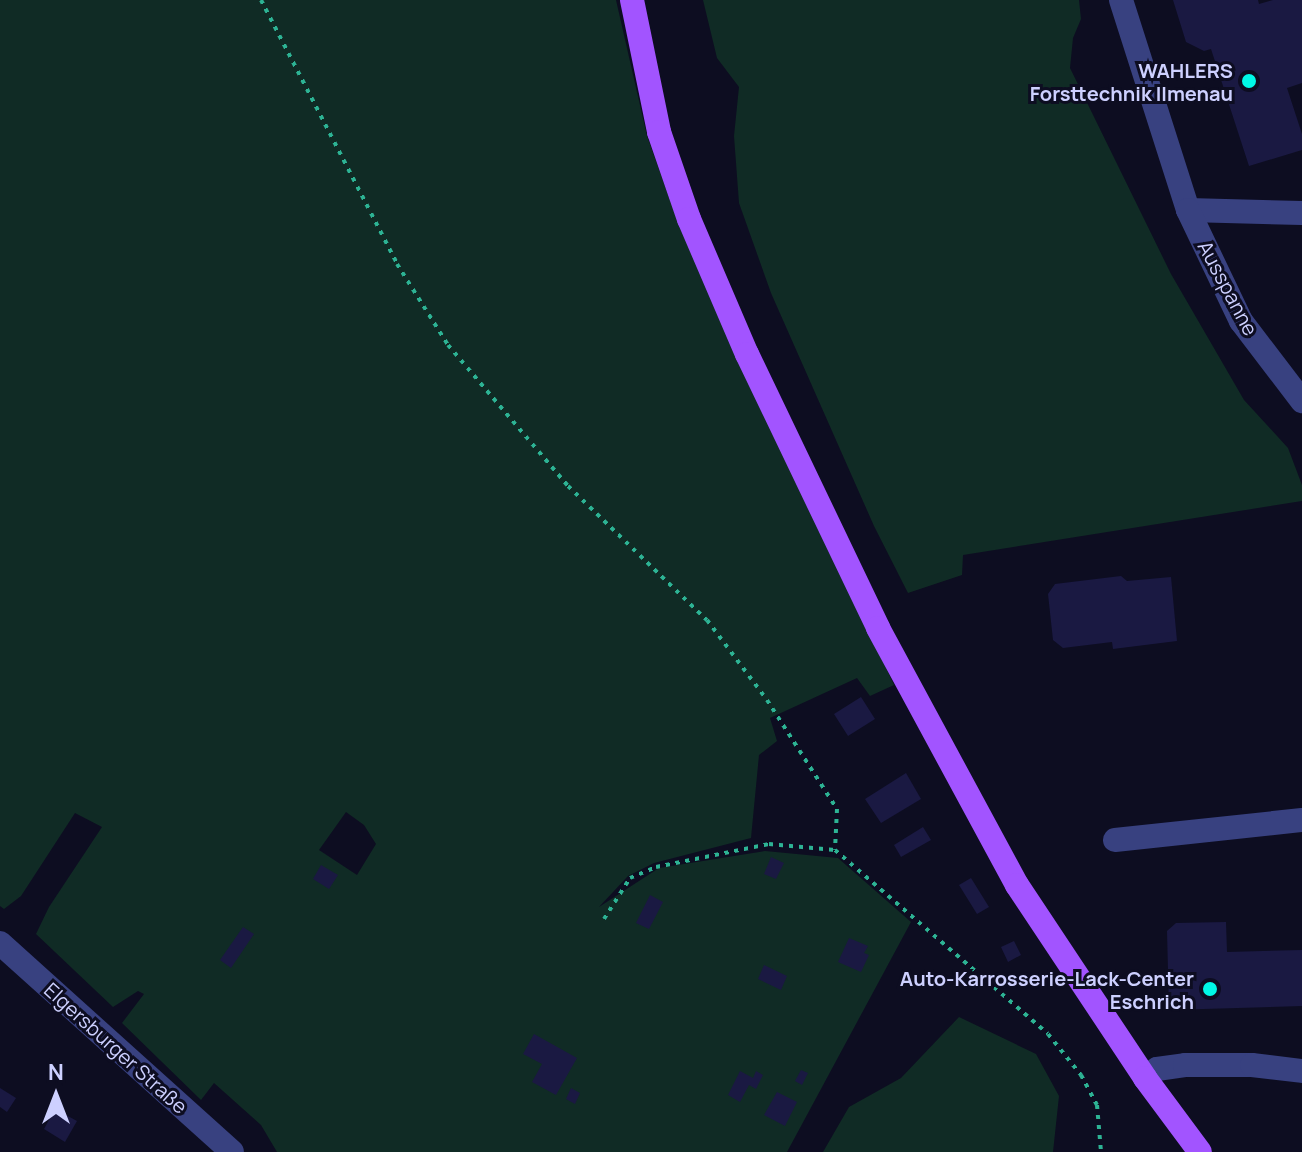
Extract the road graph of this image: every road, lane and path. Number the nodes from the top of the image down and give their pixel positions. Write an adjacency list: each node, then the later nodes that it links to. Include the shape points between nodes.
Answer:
1 (261, 0): 9 (path, via 397,264 448,345 568,486 707,620 767,700 837,809)
2 (632, 0): 13 (main road, via 659,132 689,219 747,354 878,628 1017,885)
3 (1121, 0): 4 (street, Ausspanne)
4 (1188, 210): 5 (street, Ausspanne); 6 (street, Ausspanne, via 1241,321)
5 (1302, 213)
6 (1302, 401)
7 (1302, 820): 8 (street)
8 (1115, 840)
9 (835, 850): 10 (path, via 769,844 656,867 630,878); 15 (path, via 1048,1034 1097,1105)
10 (604, 919)
11 (0, 943): 14 (street, Elgersburger Straße)
12 (1302, 1071): 13 (street, via 1185,1065 1157,1069)
13 (1145, 1078): 16 (main road)
14 (232, 1152)
15 (1101, 1152)
16 (1200, 1152)

